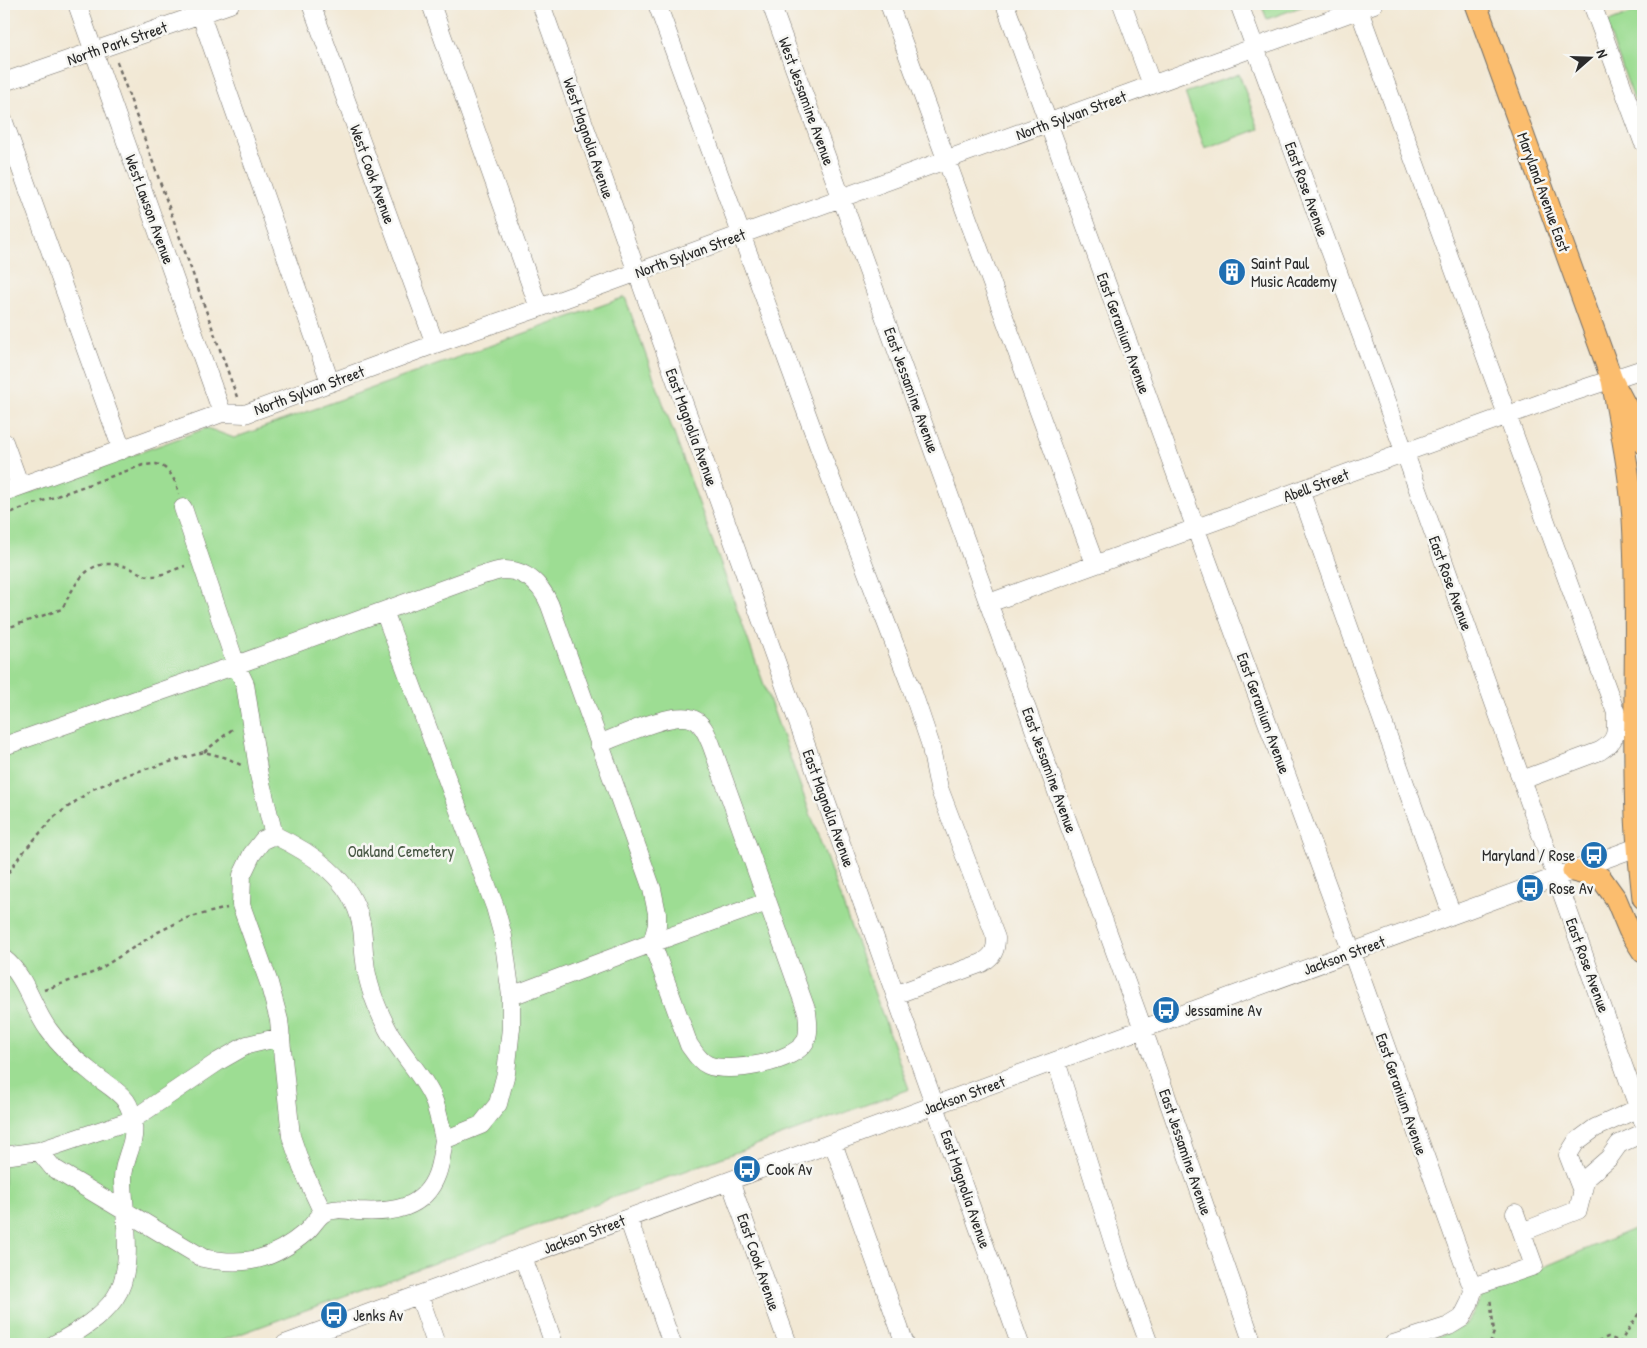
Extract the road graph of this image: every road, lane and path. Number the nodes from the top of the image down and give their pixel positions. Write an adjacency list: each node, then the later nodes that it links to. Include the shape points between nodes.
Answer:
1 (76, 4): 17 (street, West Lawson Avenue)
2 (230, 4): 15 (street, North Park Street)
3 (311, 4): 29 (street, West Cook Avenue)
4 (431, 4): 28 (street)
5 (541, 4): 27 (street, West Magnolia Avenue)
6 (657, 4): 26 (street)
7 (771, 4): 25 (street, West Jessamine Avenue)
8 (889, 4): 24 (street)
9 (1005, 4): 22 (street, East Geranium Avenue)
10 (1122, 4): 20 (street)
11 (1239, 4): 16 (street, East Rose Avenue)
12 (1476, 4): 31 (main road, Maryland Avenue East)
13 (1592, 4): 23 (street)
14 (1367, 7): 16 (street, North Sylvan Street); 34 (street)
15 (199, 9): 17 (street, North Park Street); 32 (street)
16 (1255, 48): 20 (street, North Sylvan Street); 38 (street, East Rose Avenue)
17 (94, 52): 19 (street, North Park Street); 33 (street, West Lawson Avenue)
18 (117, 62): 33 (path, via 237,398)
19 (4, 82)
20 (1152, 85): 22 (street, North Sylvan Street)
21 (4, 122): 37 (street)
22 (1048, 123): 24 (street, North Sylvan Street); 43 (street, East Geranium Avenue)
23 (1643, 142)
24 (945, 160): 25 (street, North Sylvan Street); 45 (street)
25 (843, 198): 26 (street, North Sylvan Street); 47 (street, East Jessamine Avenue)
26 (742, 235): 27 (street, North Sylvan Street); 70 (street, via 822,458 911,688 930,743 938,788 996,938 996,950 982,963)
27 (636, 273): 28 (street, North Sylvan Street); 70 (street, East Magnolia Avenue)
28 (539, 308): 29 (street, North Sylvan Street)
29 (435, 344): 32 (street, North Sylvan Street)
30 (1643, 369): 31 (street, Abell Street)
31 (1612, 380): 34 (street, Abell Street); 36 (main road); 46 (main road, via 1631,492)
32 (330, 382): 33 (street, North Sylvan Street, via 245,414)
33 (229, 408): 37 (street, North Sylvan Street)
34 (1507, 416): 38 (street, Abell Street); 55 (street, via 1616,713 1616,732 1611,745)
35 (4, 442): 39 (street)
36 (1643, 443)
37 (122, 450): 39 (street, North Sylvan Street)
38 (1405, 453): 40 (street, Abell Street); 55 (street, East Rose Avenue)
39 (12, 489)
40 (1300, 490): 43 (street, Abell Street); 64 (street)
41 (183, 508): 42 (path, via 177,484 169,472 156,464 144,465); 44 (street)
42 (4, 515)
43 (1195, 528): 45 (street, Abell Street); 66 (street, East Geranium Avenue)
44 (201, 561): 49 (path, via 152,576 113,564 99,566 85,572 76,582 62,609); 50 (street)
45 (1095, 564): 47 (street, Abell Street)
46 (1639, 602): 58 (main road, via 1635,773)
47 (989, 603): 72 (street, East Jessamine Avenue)
48 (384, 611): 50 (street); 52 (street, via 503,570 522,572 538,585 549,601); 71 (street, via 495,907)
49 (4, 629)
50 (236, 665): 51 (street, via 245,684); 53 (street)
51 (249, 710): 54 (path, via 236,726); 56 (street)
52 (600, 744): 62 (street, via 670,718 684,716 695,719 711,744); 65 (street, via 652,889 658,925)
53 (4, 746)
54 (204, 752): 56 (path, via 244,767); 60 (path, via 129,774 93,789 54,817)
55 (1522, 780): 59 (street, East Rose Avenue)
56 (261, 784): 57 (street)
57 (274, 835): 63 (street, via 263,840 242,874); 79 (street, via 322,864 341,881 356,905 362,924 365,964 372,996 402,1054 422,1078 432,1097)
58 (1641, 846): 59 (street, Jackson Street); 61 (main road)
59 (1565, 874): 64 (street, Jackson Street); 67 (main road, via 1601,878 1616,899); 76 (street, East Rose Avenue)
60 (4, 879)
61 (1643, 898)
62 (767, 902): 65 (street); 65 (street, via 807,1012 806,1040 790,1055 734,1069 708,1064 698,1058 690,1045)
63 (241, 906): 69 (path, via 187,918 158,932 95,972); 73 (street, via 269,983)
64 (1452, 915): 66 (street, Jackson Street)
65 (652, 943): 71 (street)
66 (1352, 952): 72 (street, Jackson Street); 93 (street, East Geranium Avenue)
67 (1643, 952)
68 (4, 959): 69 (street)
69 (29, 994): 77 (street, via 48,1030 90,1072 127,1102)
70 (897, 994): 75 (street, East Magnolia Avenue)
71 (511, 996): 79 (street, via 506,1072 498,1104 480,1125)
72 (1143, 1029): 74 (street, Jackson Street); 106 (street, East Jessamine Avenue)
73 (281, 1037): 77 (street, via 247,1045); 86 (street, via 291,1136)
74 (1056, 1061): 75 (street, Jackson Street); 105 (street, via 1120,1264)
75 (936, 1105): 80 (street, Jackson Street); 104 (street, East Magnolia Avenue)
76 (1641, 1115): 84 (street, via 1595,1128 1576,1142 1568,1155)
77 (132, 1120): 81 (street); 85 (street, via 132,1141 123,1177)
78 (1643, 1133): 84 (street, via 1620,1144 1586,1178)
79 (444, 1140): 86 (street, via 437,1175 423,1198 404,1208 380,1212 335,1209)
80 (833, 1143): 83 (street, Jackson Street); 103 (street)
81 (39, 1151): 82 (street); 85 (street, via 53,1168)
82 (4, 1156)
83 (730, 1181): 88 (street, Jackson Street); 102 (street, East Cook Avenue)
84 (1582, 1191): 89 (street, via 1578,1210)
85 (125, 1212): 86 (street, via 203,1258 222,1262 246,1262 268,1257 307,1231); 97 (street, via 125,1276 115,1298 96,1318)
86 (323, 1213)
87 (1515, 1213): 89 (street)
88 (628, 1218): 90 (street, Jackson Street); 101 (street)
89 (1522, 1232): 93 (street, via 1534,1266)
90 (523, 1257): 92 (street, Jackson Street); 100 (street)
91 (1489, 1293): 108 (path, via 1494,1332)
92 (419, 1295): 95 (street, Jackson Street); 99 (street)
93 (1470, 1296): 107 (street, via 1462,1318 1449,1326)
94 (1643, 1307): 96 (path)
95 (316, 1339): 98 (street, Jackson Street)
96 (1620, 1343): 109 (path, via 1608,1337)
97 (55, 1344)
98 (285, 1344)
99 (436, 1344)
100 (554, 1344)
101 (672, 1344)
102 (788, 1344)
103 (905, 1344)
104 (1020, 1344)
105 (1149, 1344)
106 (1254, 1344)
107 (1393, 1344)
108 (1490, 1344)
109 (1590, 1344)

